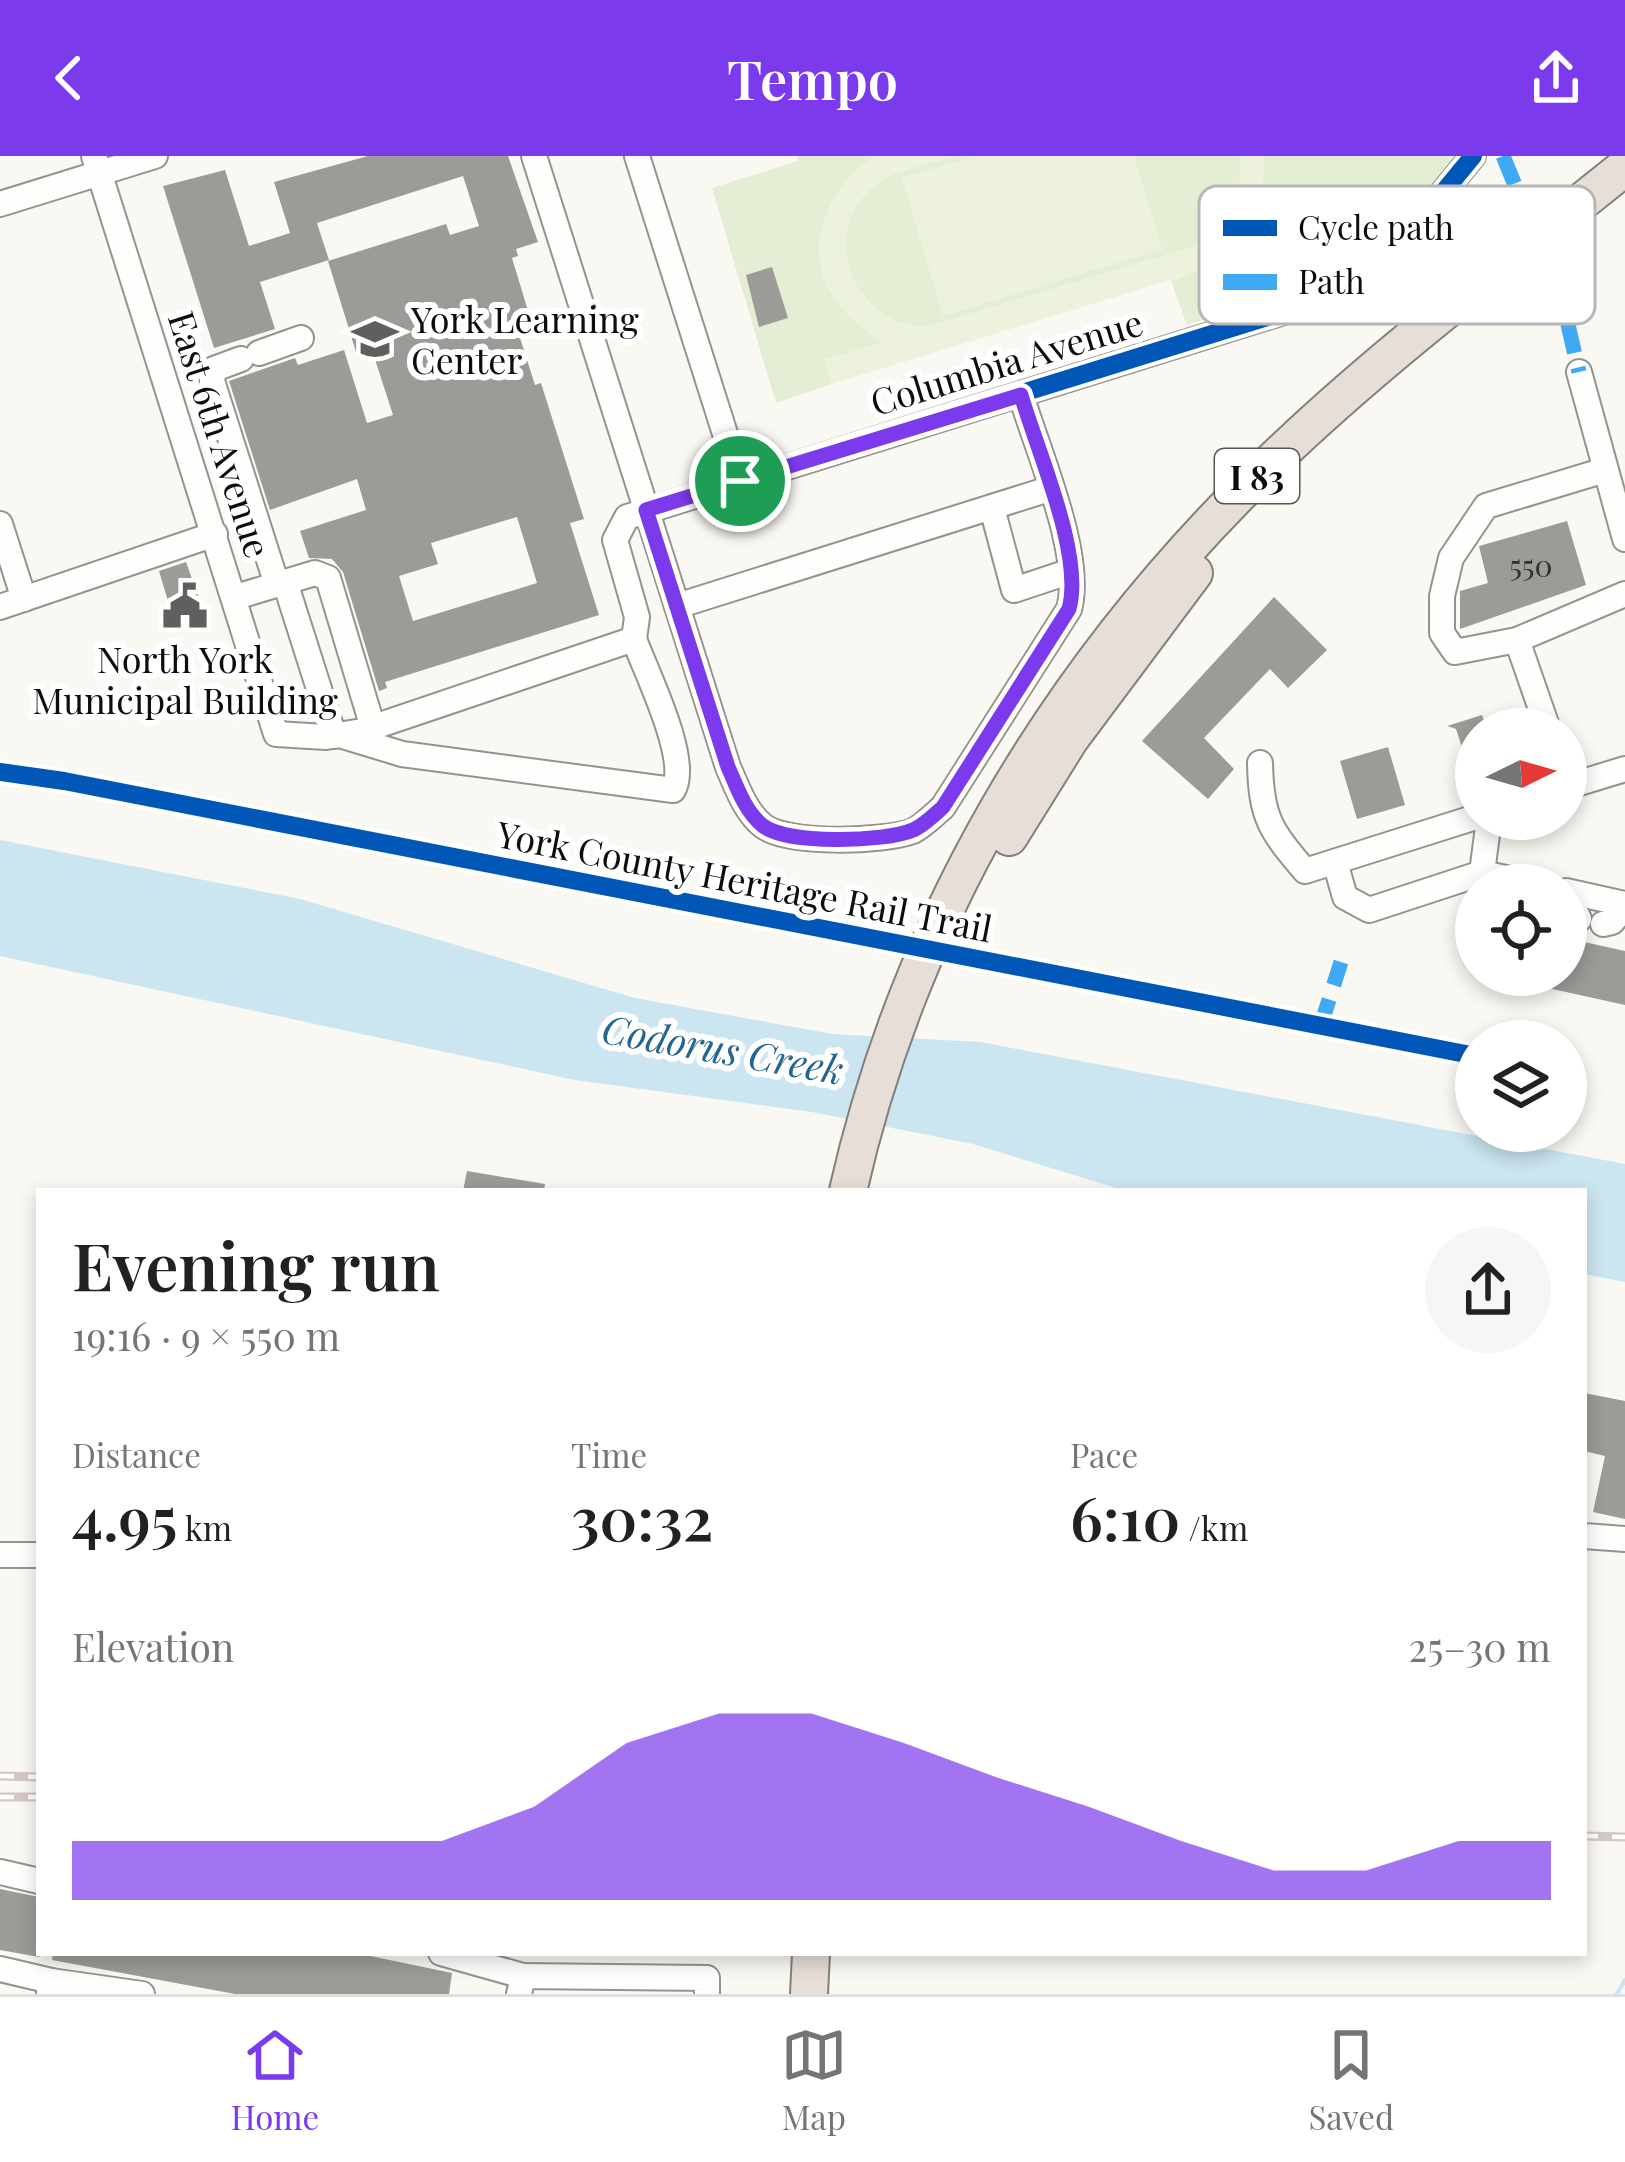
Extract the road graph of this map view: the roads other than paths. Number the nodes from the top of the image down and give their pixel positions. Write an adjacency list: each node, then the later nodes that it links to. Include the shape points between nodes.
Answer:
1 (155, 156): 6 (street)
2 (534, 156): 24 (street)
3 (637, 156): 21 (street)
4 (1473, 156): 8 (street, Columbia Avenue)
5 (1622, 156): 9 (highway)
6 (97, 165): 12 (street); 26 (street, East 6th Avenue)
7 (1625, 167): 10 (highway, I 83)
8 (1448, 186)
9 (1595, 188)
10 (1595, 192)
11 (1625, 196): 13 (highway, I 83)
12 (0, 204)
13 (1595, 220)
14 (1246, 324): 19 (street, Columbia Avenue)
15 (1434, 324): 44 (highway, I 83, via 1208,526 1079,681 1004,797)
16 (1466, 324): 44 (highway, I 83, via 1377,396 1205,559)
17 (301, 338): 29 (street, via 214,369 212,381)
18 (1579, 372): 20 (street)
19 (1021, 395): 21 (street, Columbia Avenue); 22 (street)
20 (1605, 470): 27 (street); 35 (street, via 1486,506 1451,558 1442,633 1455,652)
21 (740, 481): 24 (street, Columbia Avenue)
22 (1049, 489): 23 (street); 28 (street)
23 (992, 508): 28 (street, via 1014,590); 33 (street)
24 (646, 510): 33 (street); 34 (street, via 615,533 638,617)
25 (0, 524): 32 (street)
26 (215, 534): 31 (street, East 6th Avenue); 32 (street)
27 (1625, 538)
28 (1071, 571): 33 (street, via 1072,598 1058,628 943,807 915,830 784,837 763,826 728,767)
29 (281, 583): 31 (street); 37 (street, via 316,573 332,582); 38 (street)
30 (1625, 594): 35 (street)
31 (236, 597): 38 (street, East 6th Avenue, via 276,734)
32 (12, 603)
33 (677, 606)
34 (634, 639): 37 (street); 38 (street, via 678,758 673,790 402,754)
35 (1517, 640): 36 (street)
36 (1541, 708)
37 (373, 728): 38 (street)
38 (339, 736)
39 (1260, 763): 43 (street, via 1261,804 1278,839 1305,871)
40 (1625, 769): 41 (street)
41 (1587, 779)
42 (1455, 824): 43 (street)
43 (1335, 862): 45 (street, via 1345,897 1369,910)
44 (979, 865): 49 (highway, I 83, via 896,1027); 50 (highway, I 83)
45 (1455, 882)
46 (1587, 898): 47 (street)
47 (1625, 906): 48 (street, via 1612,922)
48 (1587, 917)
49 (849, 1188)
50 (872, 1188)
51 (1587, 1536): 52 (street)
52 (1625, 1539)
53 (0, 1555): 54 (street)
54 (36, 1555)
55 (0, 1871): 56 (street)
56 (36, 1880)
57 (448, 1956): 61 (street)
58 (790, 1956): 65 (highway)
59 (811, 1956): 66 (highway)
60 (0, 1969): 62 (street)
61 (521, 1985): 64 (street, via 707,1978)
62 (50, 1987): 63 (street)
63 (142, 1994)
64 (707, 1994)
65 (788, 1994)
66 (809, 1994)

